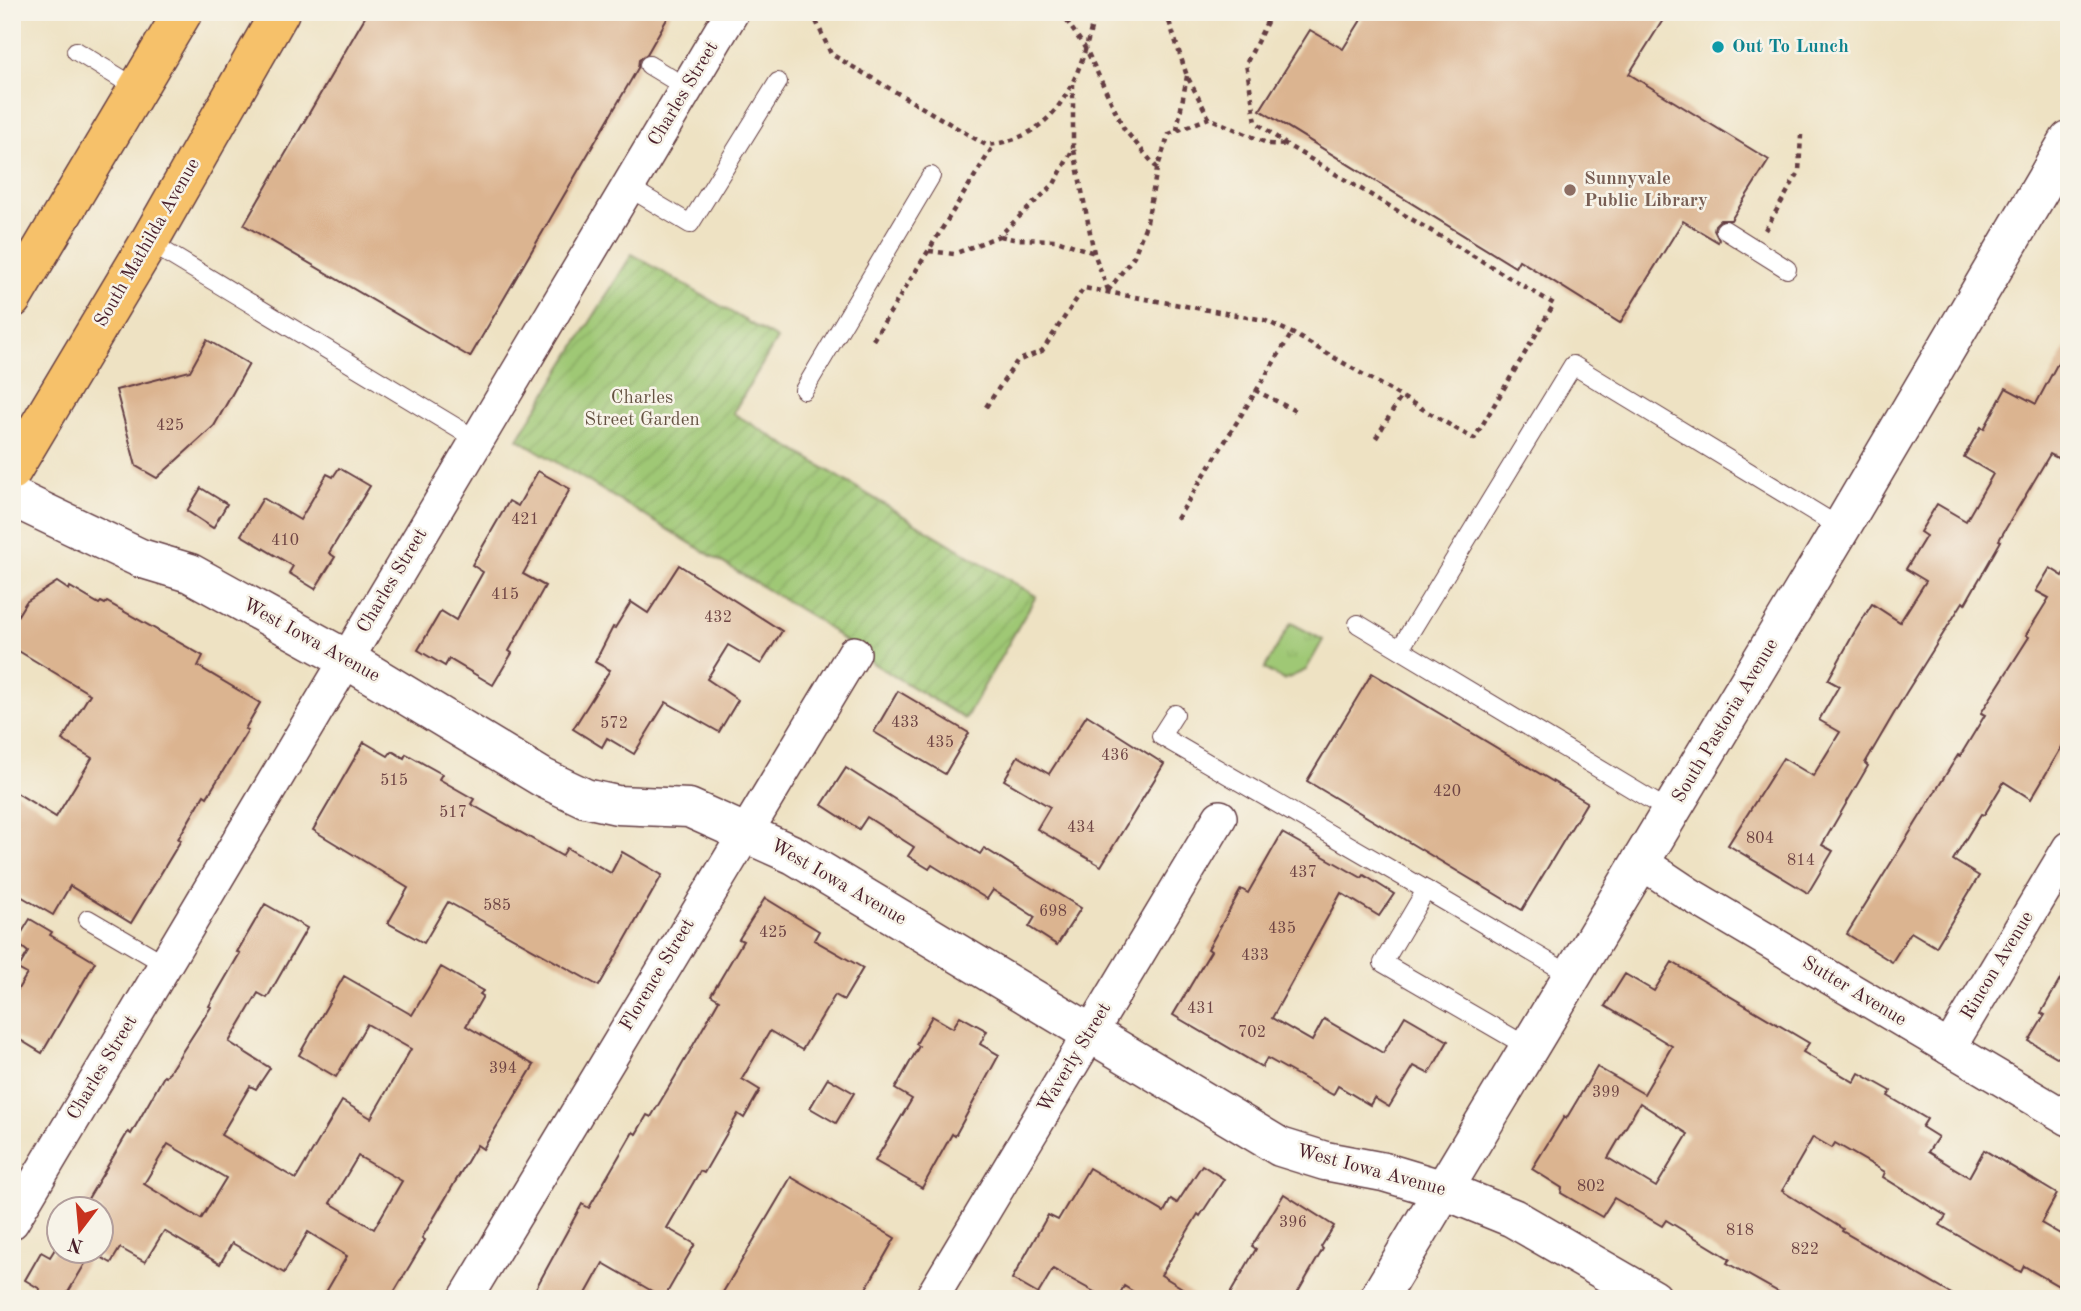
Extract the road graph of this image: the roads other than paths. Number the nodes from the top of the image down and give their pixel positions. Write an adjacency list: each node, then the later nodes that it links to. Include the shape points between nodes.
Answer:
1 (183, 12): 8 (main road)
2 (280, 12): 13 (main road, South Mathilda Avenue)
3 (732, 12): 7 (street, Charles Street)
4 (76, 51): 8 (lane)
5 (649, 65): 7 (lane)
6 (778, 82): 11 (lane, via 690,224)
7 (687, 88): 11 (street, Charles Street)
8 (138, 89): 15 (main road)
9 (2069, 140): 20 (street, South Pastoria Avenue)
10 (931, 176): 16 (lane)
11 (628, 187): 17 (street, Charles Street)
12 (1725, 230): 14 (lane)
13 (149, 242): 17 (lane); 18 (main road, South Mathilda Avenue)
14 (1787, 269)
15 (12, 299)
16 (804, 390)
17 (477, 440): 24 (street, Charles Street)
18 (12, 471)
19 (12, 497): 24 (street, West Iowa Avenue, via 140,558 190,573)
20 (1841, 528): 22 (lane, via 1573,365); 26 (street, South Pastoria Avenue)
21 (1358, 624): 22 (lane)
22 (1400, 649): 26 (lane)
23 (854, 653): 28 (street, Florence Street)
24 (346, 659): 28 (street, West Iowa Avenue, via 584,798 617,805 689,808); 33 (street, Charles Street)
25 (1175, 713): 31 (lane, via 1161,736)
26 (1671, 812): 30 (street, South Pastoria Avenue)
27 (1220, 817): 35 (street, Waverly Street)
28 (745, 832): 35 (street, West Iowa Avenue, via 794,855); 41 (street, Florence Street)
29 (2069, 848): 37 (street, Rincon Avenue)
30 (1641, 862): 34 (street, South Pastoria Avenue); 37 (street, Sutter Avenue)
31 (1426, 890): 34 (lane); 36 (lane, via 1383,963)
32 (88, 919): 33 (lane)
33 (165, 964): 40 (street, Charles Street)
34 (1571, 975): 36 (street, South Pastoria Avenue)
35 (1090, 1034): 39 (street, West Iowa Avenue, via 1280,1147); 42 (street, Waverly Street)
36 (1528, 1047): 39 (street, South Pastoria Avenue)
37 (1949, 1048): 38 (street, Sutter Avenue)
38 (2069, 1119)
39 (1444, 1190): 43 (street, South Pastoria Avenue); 44 (street, West Iowa Avenue, via 1513,1218)
40 (12, 1222)
41 (465, 1299)
42 (932, 1299)
43 (1378, 1299)
44 (1653, 1299)

